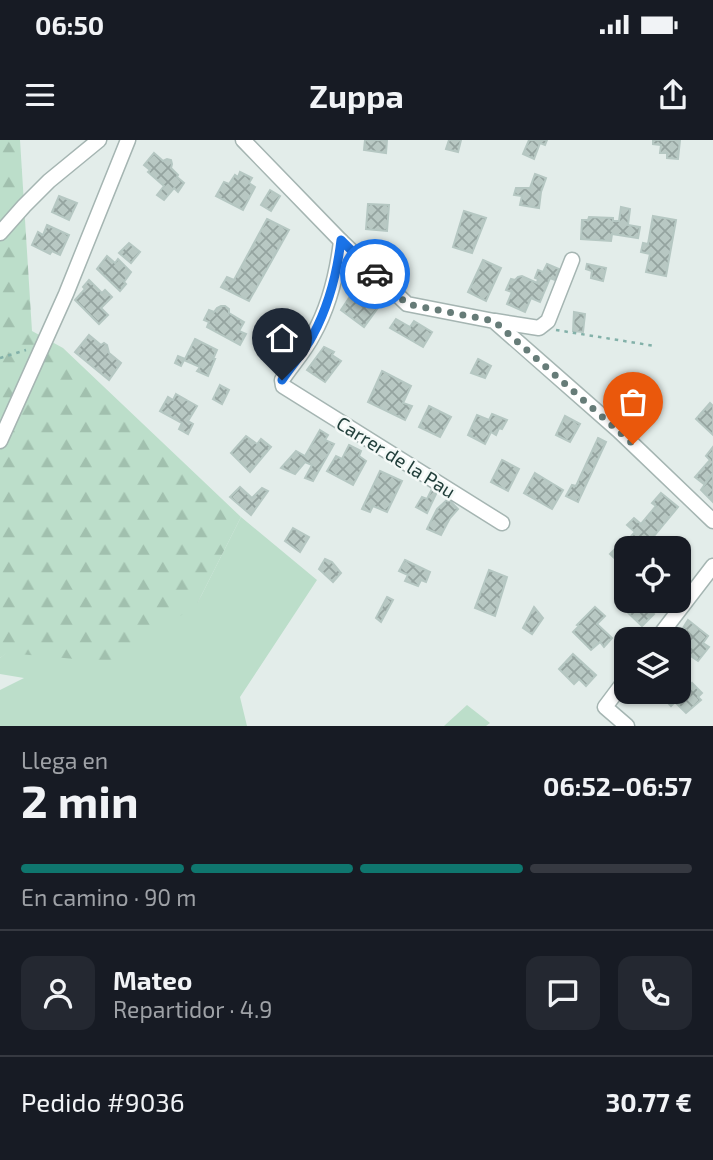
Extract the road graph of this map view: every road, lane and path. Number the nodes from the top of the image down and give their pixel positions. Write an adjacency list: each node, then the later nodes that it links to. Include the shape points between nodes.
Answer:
1 (99, 140): 4 (street, via 49,181)
2 (128, 140): 10 (street)
3 (243, 140): 5 (street)
4 (0, 233)
5 (341, 240): 7 (street, via 407,304); 14 (street, Carrer de la Pau, via 324,312 282,380 283,386)
6 (572, 260): 8 (street, via 548,321)
7 (494, 321): 8 (street); 13 (street)
8 (539, 328): 9 (path)
9 (655, 346)
10 (38, 357): 11 (path, via 25,350); 12 (street)
11 (0, 358)
12 (0, 441)
13 (713, 521)
14 (502, 523)
15 (713, 566): 16 (street)
16 (666, 627)
17 (614, 695): 18 (street, via 605,707)
18 (627, 726)

